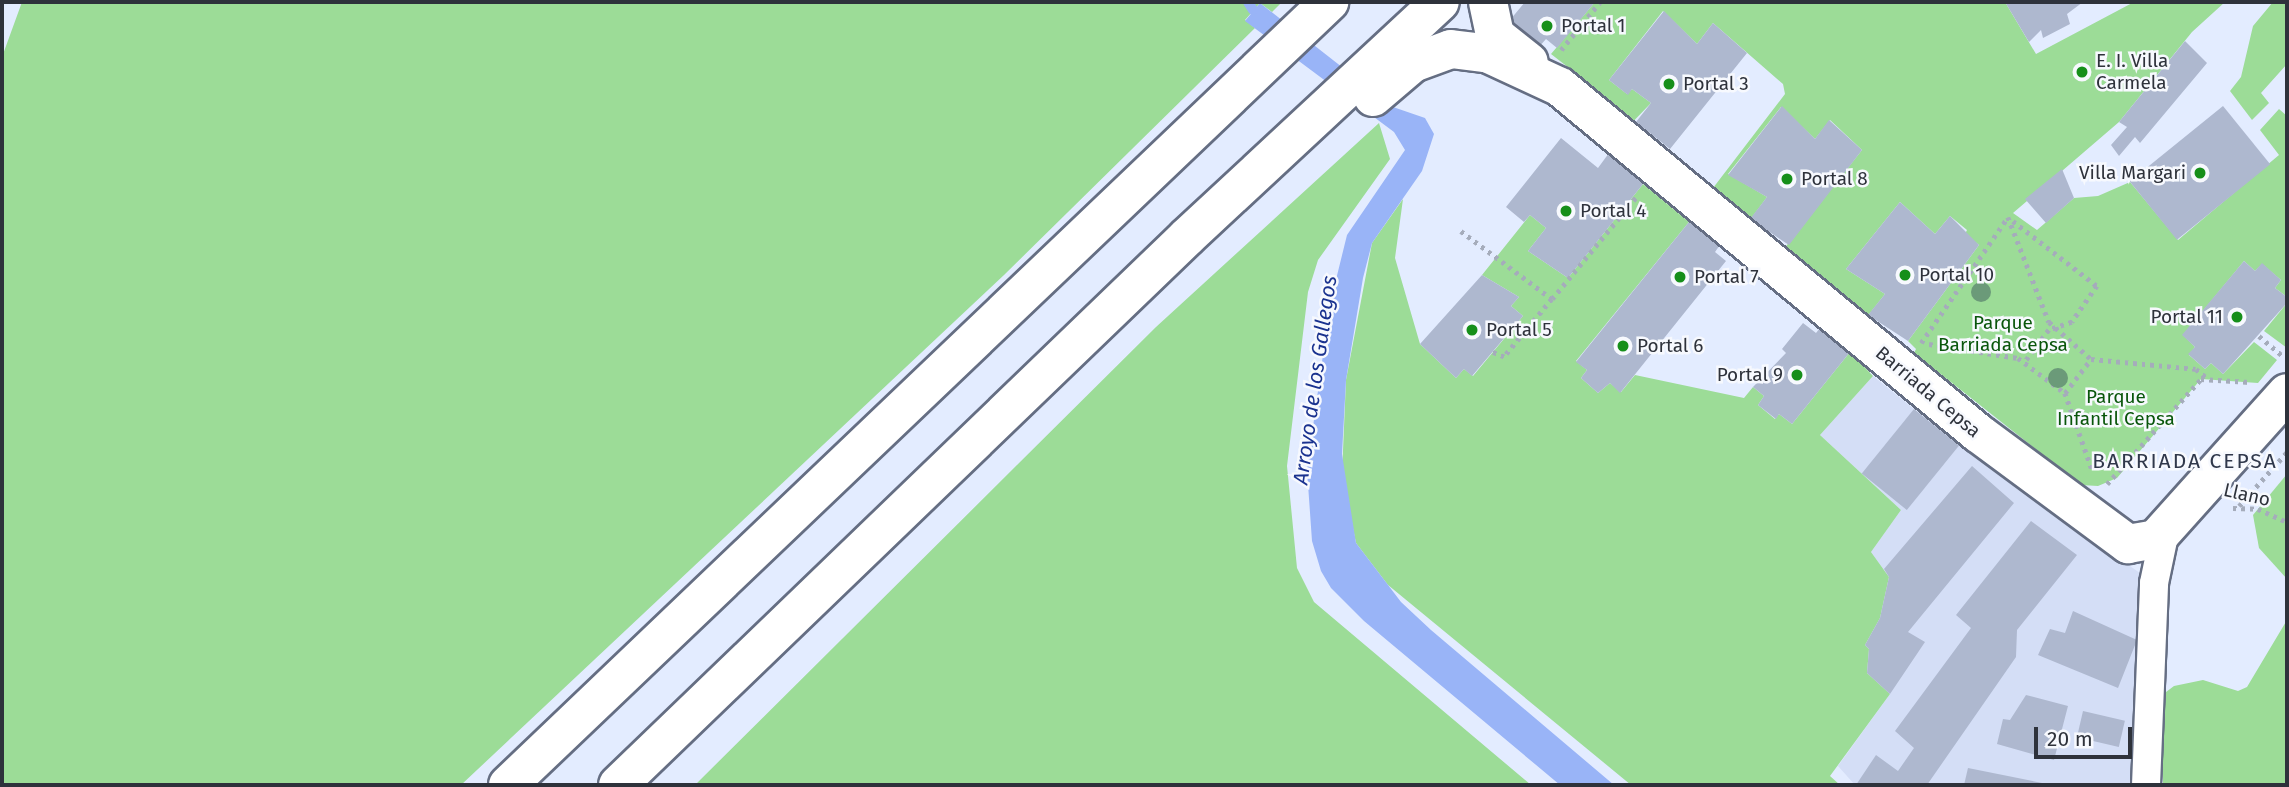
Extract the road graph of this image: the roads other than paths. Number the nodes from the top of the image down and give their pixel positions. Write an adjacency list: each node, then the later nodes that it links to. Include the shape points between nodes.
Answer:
1 (1329, 2): 8 (main road)
2 (1440, 2): 5 (main road)
3 (1488, 2): 4 (main road, via 1495,35)
4 (1552, 80): 5 (main road, via 1471,51 1451,50 1413,63 1280,175); 7 (main road, Barriada Cepsa, via 1660,169 1911,357 2116,538 2146,543)
5 (1187, 237): 9 (main road)
6 (2275, 382): 7 (main road, Barriada Cepsa, via 2216,501)
7 (2165, 531): 10 (street, via 2154,583)
8 (508, 785)
9 (618, 785)
10 (2146, 785)

